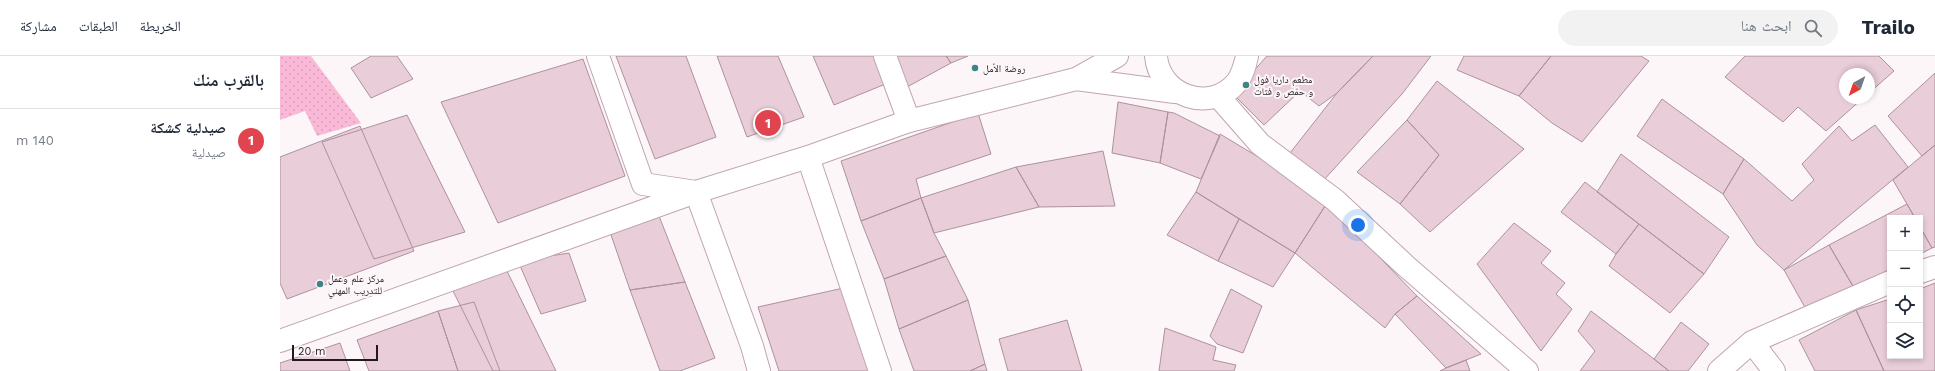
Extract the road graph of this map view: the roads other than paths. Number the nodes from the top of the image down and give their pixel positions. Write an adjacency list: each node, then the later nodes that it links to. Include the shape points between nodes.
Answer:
1 (598, 56): 11 (street, via 643,184)
2 (886, 56): 9 (street)
3 (1117, 56): 6 (street)
4 (1156, 56): 7 (street, via 1156,65 1164,80)
5 (1249, 61): 8 (street, via 1237,81 1229,90)
6 (1076, 79): 7 (street); 9 (street)
7 (1176, 92): 8 (street, via 1189,98 1204,99)
8 (1218, 96): 19 (street, via 1260,144 1335,200 1407,267)
9 (909, 121): 10 (street)
10 (808, 157): 11 (street); 18 (street)
11 (696, 192): 15 (street); 17 (street)
12 (1935, 267): 13 (street)
13 (1923, 271)
14 (1887, 283): 16 (street)
15 (280, 341)
16 (1752, 342): 20 (street); 21 (street)
17 (759, 371)
18 (880, 371)
19 (1527, 371)
20 (1719, 371)
21 (1774, 371)

